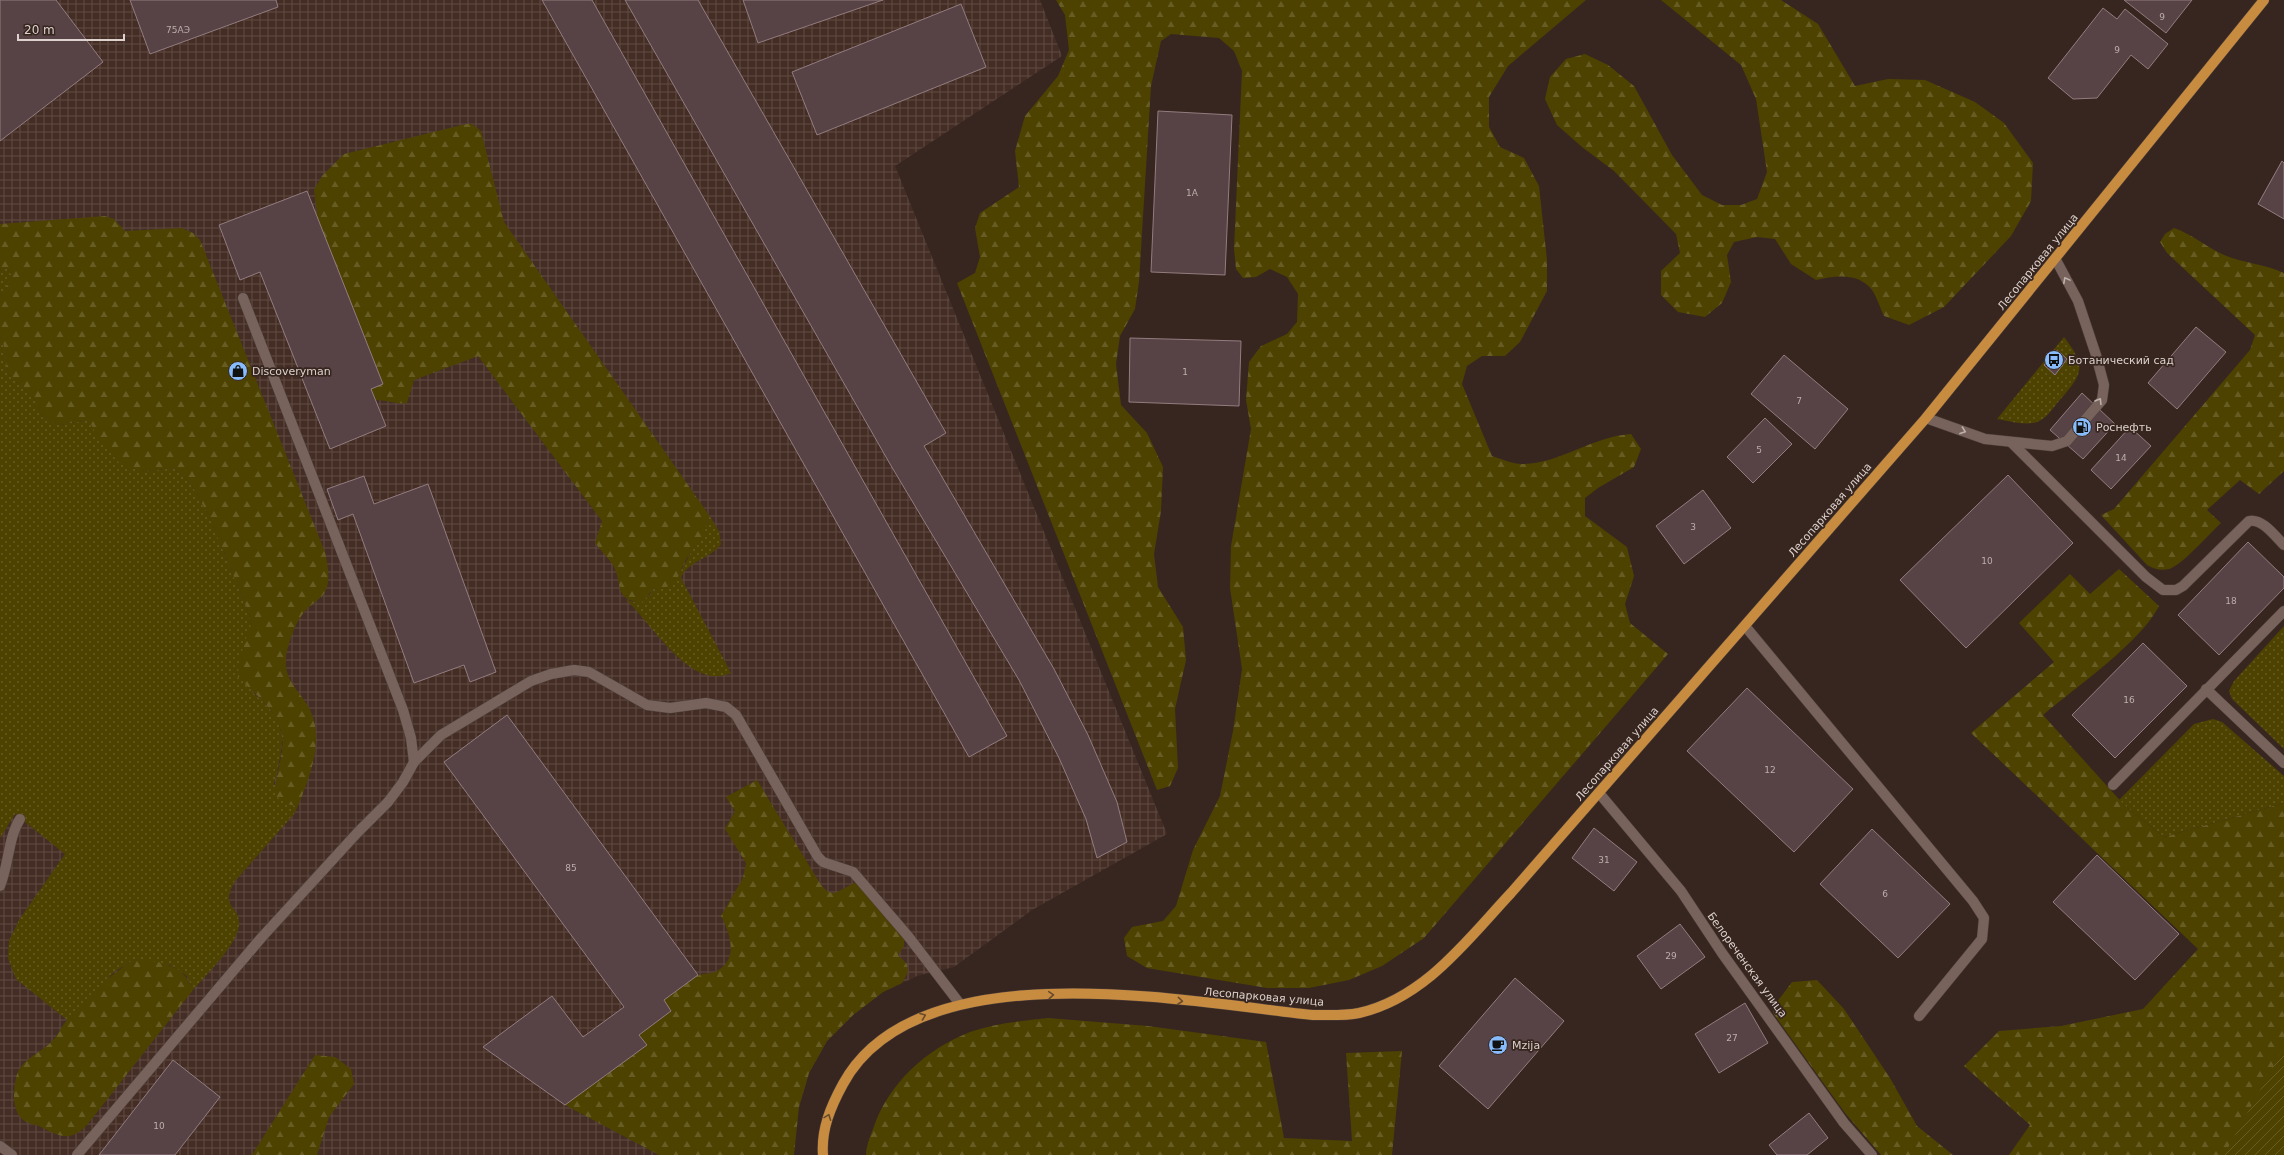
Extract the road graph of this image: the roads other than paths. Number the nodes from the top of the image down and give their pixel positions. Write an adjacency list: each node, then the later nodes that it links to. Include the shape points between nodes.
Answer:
1 (2264, 0): 2 (main road, Лесопарковая улица)
2 (2056, 260): 4 (main road, Лесопарковая улица); 5 (street, one-way to 2, via 2052,446 2067,441 2102,400 2104,385 2096,355 2078,301)
3 (243, 298): 10 (street, via 403,710 411,738)
4 (1926, 418): 5 (street, one-way to 5, via 1985,439); 8 (main road, Лесопарковая улица)
5 (2011, 442): 6 (street, via 2146,577 2163,590 2176,590 2183,586 2249,521 2260,522)
6 (2284, 545)
7 (2284, 611): 9 (street)
8 (1745, 626): 13 (main road, Лесопарковая улица); 17 (street, via 1973,901 1984,918 1982,939)
9 (2206, 689): 11 (street); 12 (street)
10 (414, 762): 16 (street, via 441,736 531,681 551,674 574,670 589,672 647,705 670,708 706,703 726,707 736,715 818,857 823,862 853,872 908,936); 20 (street, via 404,782 388,802 262,937)
11 (2284, 763)
12 (2113, 784)
13 (1599, 793): 16 (main road, Лесопарковая улица, one-way to 13, via 986,999 1086,994 1155,998 1313,1016 1358,1013 1399,998 1419,986 1437,970 1511,893); 22 (street, Белореченская улица, via 1681,891 1722,953 1844,1123)
14 (20, 819): 15 (street, via 14,830 6,871)
15 (0, 886)
16 (960, 1004): 21 (main road, Лесопарковая улица, one-way to 16, via 826,1122 835,1099 859,1059 878,1040 901,1026)
17 (1919, 1016)
18 (0, 1146): 19 (street)
19 (12, 1155)
20 (77, 1155)
21 (823, 1155)
22 (1872, 1155)

